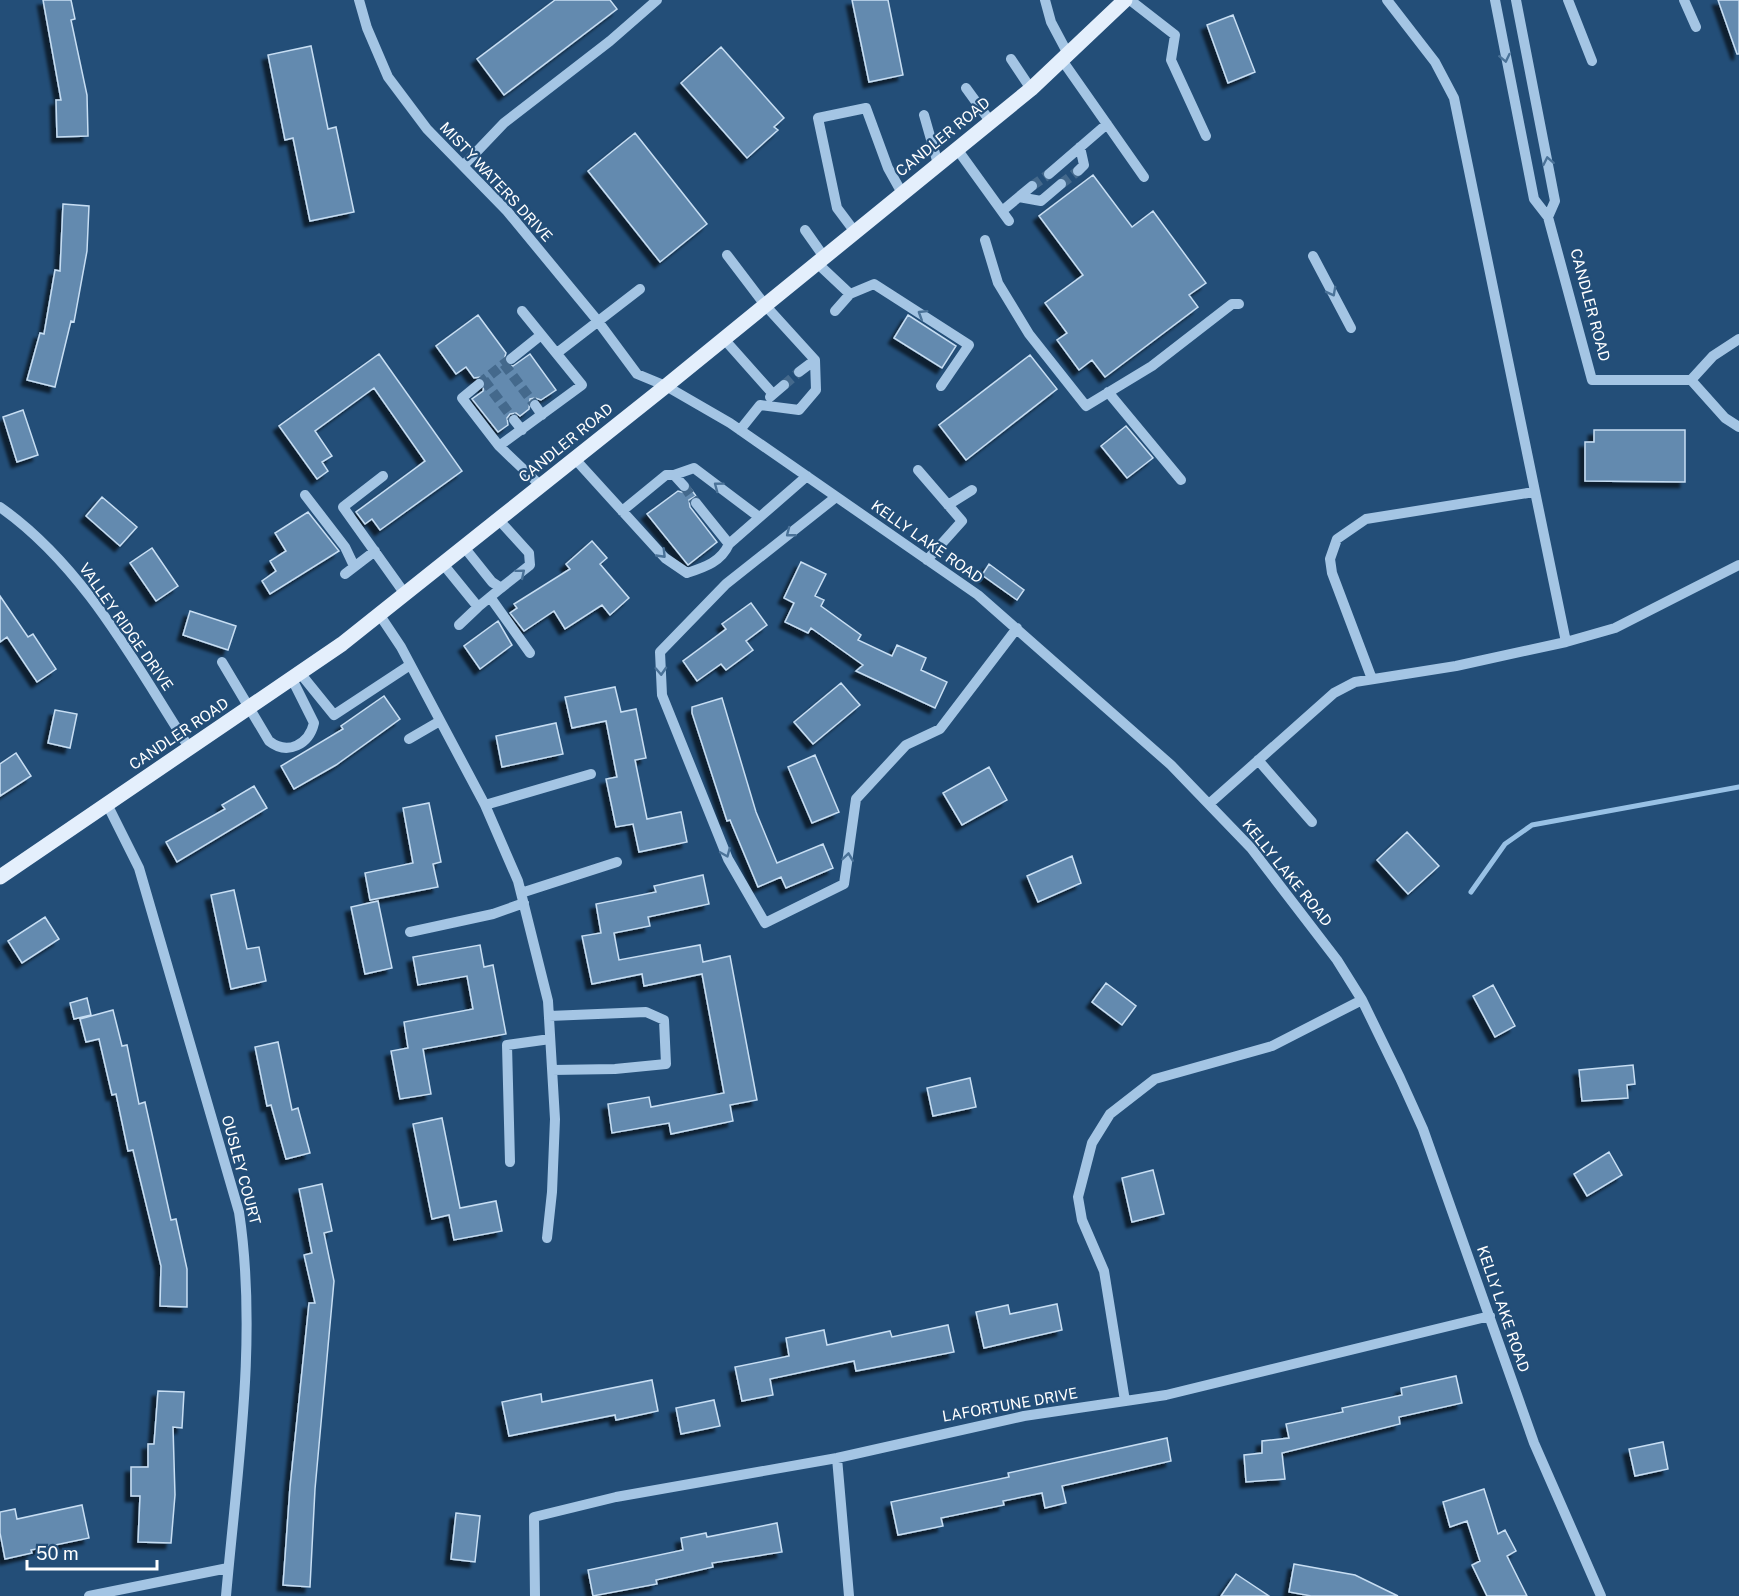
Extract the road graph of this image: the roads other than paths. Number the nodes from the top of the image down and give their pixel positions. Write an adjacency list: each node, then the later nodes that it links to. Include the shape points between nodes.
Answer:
1 (359, 0): 23 (street, MISTY WATERS DRIVE, via 366,28 388,77 427,129)
2 (657, 0): 23 (street, via 504,123)
3 (1046, 0): 11 (street)
4 (1127, 0): 11 (main road, CANDLER ROAD); 19 (street, via 1175,35 1171,60)
5 (1388, 0): 79 (street, via 1435,62 1454,98)
6 (1495, 0): 32 (street, CANDLER ROAD, one-way to 32, via 1534,199)
7 (1516, 0): 32 (street, CANDLER ROAD, one-way to 7, via 1555,201)
8 (1568, 0): 13 (street)
9 (1684, 0): 10 (street)
10 (1696, 27)
11 (1065, 57): 15 (main road, CANDLER ROAD); 18 (street)
12 (1011, 59): 15 (street)
13 (1592, 61)
14 (966, 88): 17 (street)
15 (1030, 88): 17 (main road, CANDLER ROAD)
16 (924, 115): 22 (street)
17 (990, 121): 21 (main road, CANDLER ROAD)
18 (1107, 124): 20 (street); 26 (street)
19 (1206, 136)
20 (1080, 147): 24 (street, via 1084,165); 25 (street)
21 (957, 149): 22 (main road, CANDLER ROAD); 31 (street)
22 (938, 164): 29 (main road, CANDLER ROAD)
23 (464, 166): 46 (street, MISTY WATERS DRIVE, via 507,211)
24 (1077, 171)
25 (1048, 174)
26 (1144, 177)
27 (1061, 184): 30 (street, via 1041,201)
28 (1032, 186): 30 (street)
29 (902, 193): 35 (main road, CANDLER ROAD); 35 (street, via 888,168 866,108 818,118 837,208)
30 (1018, 197): 31 (street)
31 (1002, 211): 33 (street)
32 (1548, 217): 55 (street, CANDLER ROAD, via 1593,380)
33 (1009, 221)
34 (805, 230): 39 (street)
35 (855, 232): 39 (main road, CANDLER ROAD)
36 (985, 240): 60 (street, via 998,283 1029,334 1086,406)
37 (727, 255): 43 (street)
38 (1313, 256): 47 (street, one-way to 47)
39 (820, 260): 41 (street); 43 (main road, CANDLER ROAD)
40 (640, 289): 46 (street)
41 (850, 294): 45 (street); 59 (street, one-way to 41, via 969,345 874,284)
42 (1239, 304): 60 (street, via 1232,304 1152,366)
43 (765, 305): 49 (main road, CANDLER ROAD); 53 (street)
44 (522, 311): 48 (street)
45 (835, 311)
46 (597, 320): 51 (street); 58 (street, MISTY WATERS DRIVE, via 637,374)
47 (1351, 328)
48 (541, 335): 51 (street); 52 (street)
49 (724, 339): 58 (main road, CANDLER ROAD); 61 (street)
50 (1739, 339): 55 (street, via 1713,356)
51 (557, 353): 64 (street, via 582,385)
52 (511, 359)
53 (815, 360): 54 (street); 63 (street, via 816,390 799,410)
54 (800, 372)
55 (1691, 380): 66 (street, via 1725,418)
56 (478, 384): 69 (street, via 462,398)
57 (784, 385): 61 (street)
58 (666, 386): 68 (street, KELLY LAKE ROAD); 70 (main road, CANDLER ROAD)
59 (941, 386)
60 (1108, 392): 75 (street)
61 (773, 394): 63 (street)
62 (535, 405): 64 (street)
63 (760, 405): 68 (street)
64 (542, 415): 67 (street)
65 (514, 420): 67 (street)
66 (1739, 427)
67 (522, 430): 69 (street)
68 (740, 430): 74 (street, KELLY LAKE ROAD)
69 (499, 446): 76 (street)
70 (575, 459): 76 (main road, CANDLER ROAD); 85 (street)
71 (918, 470): 83 (street)
72 (674, 475): 77 (street); 85 (street, via 666,475); 86 (street, one-way to 72, via 694,468)
73 (382, 476): 90 (street, via 343,507)
74 (807, 476): 81 (street, KELLY LAKE ROAD); 86 (street)
75 (1181, 480)
76 (541, 486): 87 (main road, CANDLER ROAD)
77 (684, 486)
78 (972, 490): 83 (street)
79 (1534, 492): 103 (street); 108 (street, via 1366,519 1337,538 1330,559 1332,573)
80 (305, 495): 94 (street, via 345,547)
81 (836, 496): 91 (street, KELLY LAKE ROAD); 102 (street, one-way to 102, via 726,584 660,652 662,695 728,859 765,923 844,884 856,799 906,745 940,729)
82 (696, 503): 88 (street)
83 (948, 505): 91 (street, via 962,521)
84 (0, 507): 112 (street, VALLEY RIDGE DRIVE, via 57,555 81,585)
85 (622, 511): 88 (street, one-way to 88, via 665,558 687,573 710,565 725,554)
86 (759, 518): 88 (street)
87 (499, 520): 89 (main road, CANDLER ROAD); 96 (street, one-way to 87, via 530,565 530,559)
88 (729, 544)
89 (464, 547): 92 (main road, CANDLER ROAD); 96 (street)
90 (375, 551): 94 (street); 97 (street)
91 (927, 560): 102 (street, KELLY LAKE ROAD)
92 (443, 564): 97 (main road, CANDLER ROAD); 99 (street)
93 (1739, 565): 103 (street, via 1616,628)
94 (354, 566): 95 (street)
95 (345, 574)
96 (501, 588): 98 (street)
97 (405, 594): 100 (main road, CANDLER ROAD)
98 (490, 597): 99 (street); 104 (street)
99 (478, 607): 101 (street)
100 (380, 614): 106 (street); 107 (main road, CANDLER ROAD)
101 (459, 625)
102 (1017, 628): 116 (street, KELLY LAKE ROAD, via 1171,765)
103 (1566, 642): 108 (street)
104 (530, 653)
105 (222, 662): 109 (street)
106 (410, 665): 107 (street, via 334,715); 110 (street)
107 (296, 676): 109 (main road, CANDLER ROAD); 109 (street, via 315,723 312,734 298,744 290,749 279,748 269,741)
108 (1372, 679): 113 (street, via 1355,682 1334,693)
109 (251, 707): 112 (main road, CANDLER ROAD)
110 (440, 721): 111 (street); 117 (street)
111 (409, 739)
112 (190, 749): 115 (main road, CANDLER ROAD)
113 (1258, 760): 116 (street); 118 (street)
114 (591, 774): 117 (street)
115 (107, 804): 120 (main road, CANDLER ROAD); 132 (street, OUSLEY COURT, via 139,868 239,1212 248,1330)
116 (1209, 804): 123 (street, KELLY LAKE ROAD, via 1251,848 1337,960)
117 (484, 805): 121 (street)
118 (1312, 822)
119 (617, 862): 121 (street)
120 (0, 877)
121 (522, 898): 122 (street, via 493,914); 124 (street)
122 (410, 932)
123 (1362, 1000): 129 (street, KELLY LAKE ROAD, via 1423,1129); 130 (street, via 1272,1046 1155,1079 1110,1114 1092,1143 1078,1197 1082,1220 1104,1271)
124 (549, 1016): 125 (street); 126 (street, via 646,1012 664,1020 666,1064)
125 (550, 1039): 126 (street); 127 (street, via 507,1045)
126 (552, 1070): 128 (street, via 555,1129)
127 (510, 1162)
128 (547, 1238)
129 (1490, 1316): 130 (street, LAFORTUNE DRIVE, via 1166,1395); 137 (street, KELLY LAKE ROAD, via 1534,1443)
130 (1125, 1401): 131 (street, LAFORTUNE DRIVE, via 1024,1416)
131 (837, 1458): 135 (street, LAFORTUNE DRIVE, via 616,1497 534,1517); 136 (street)
132 (228, 1568): 133 (street); 134 (street, OUSLEY COURT)
133 (88, 1596)
134 (226, 1596)
135 (535, 1596)
136 (849, 1596)
137 (1601, 1596)

